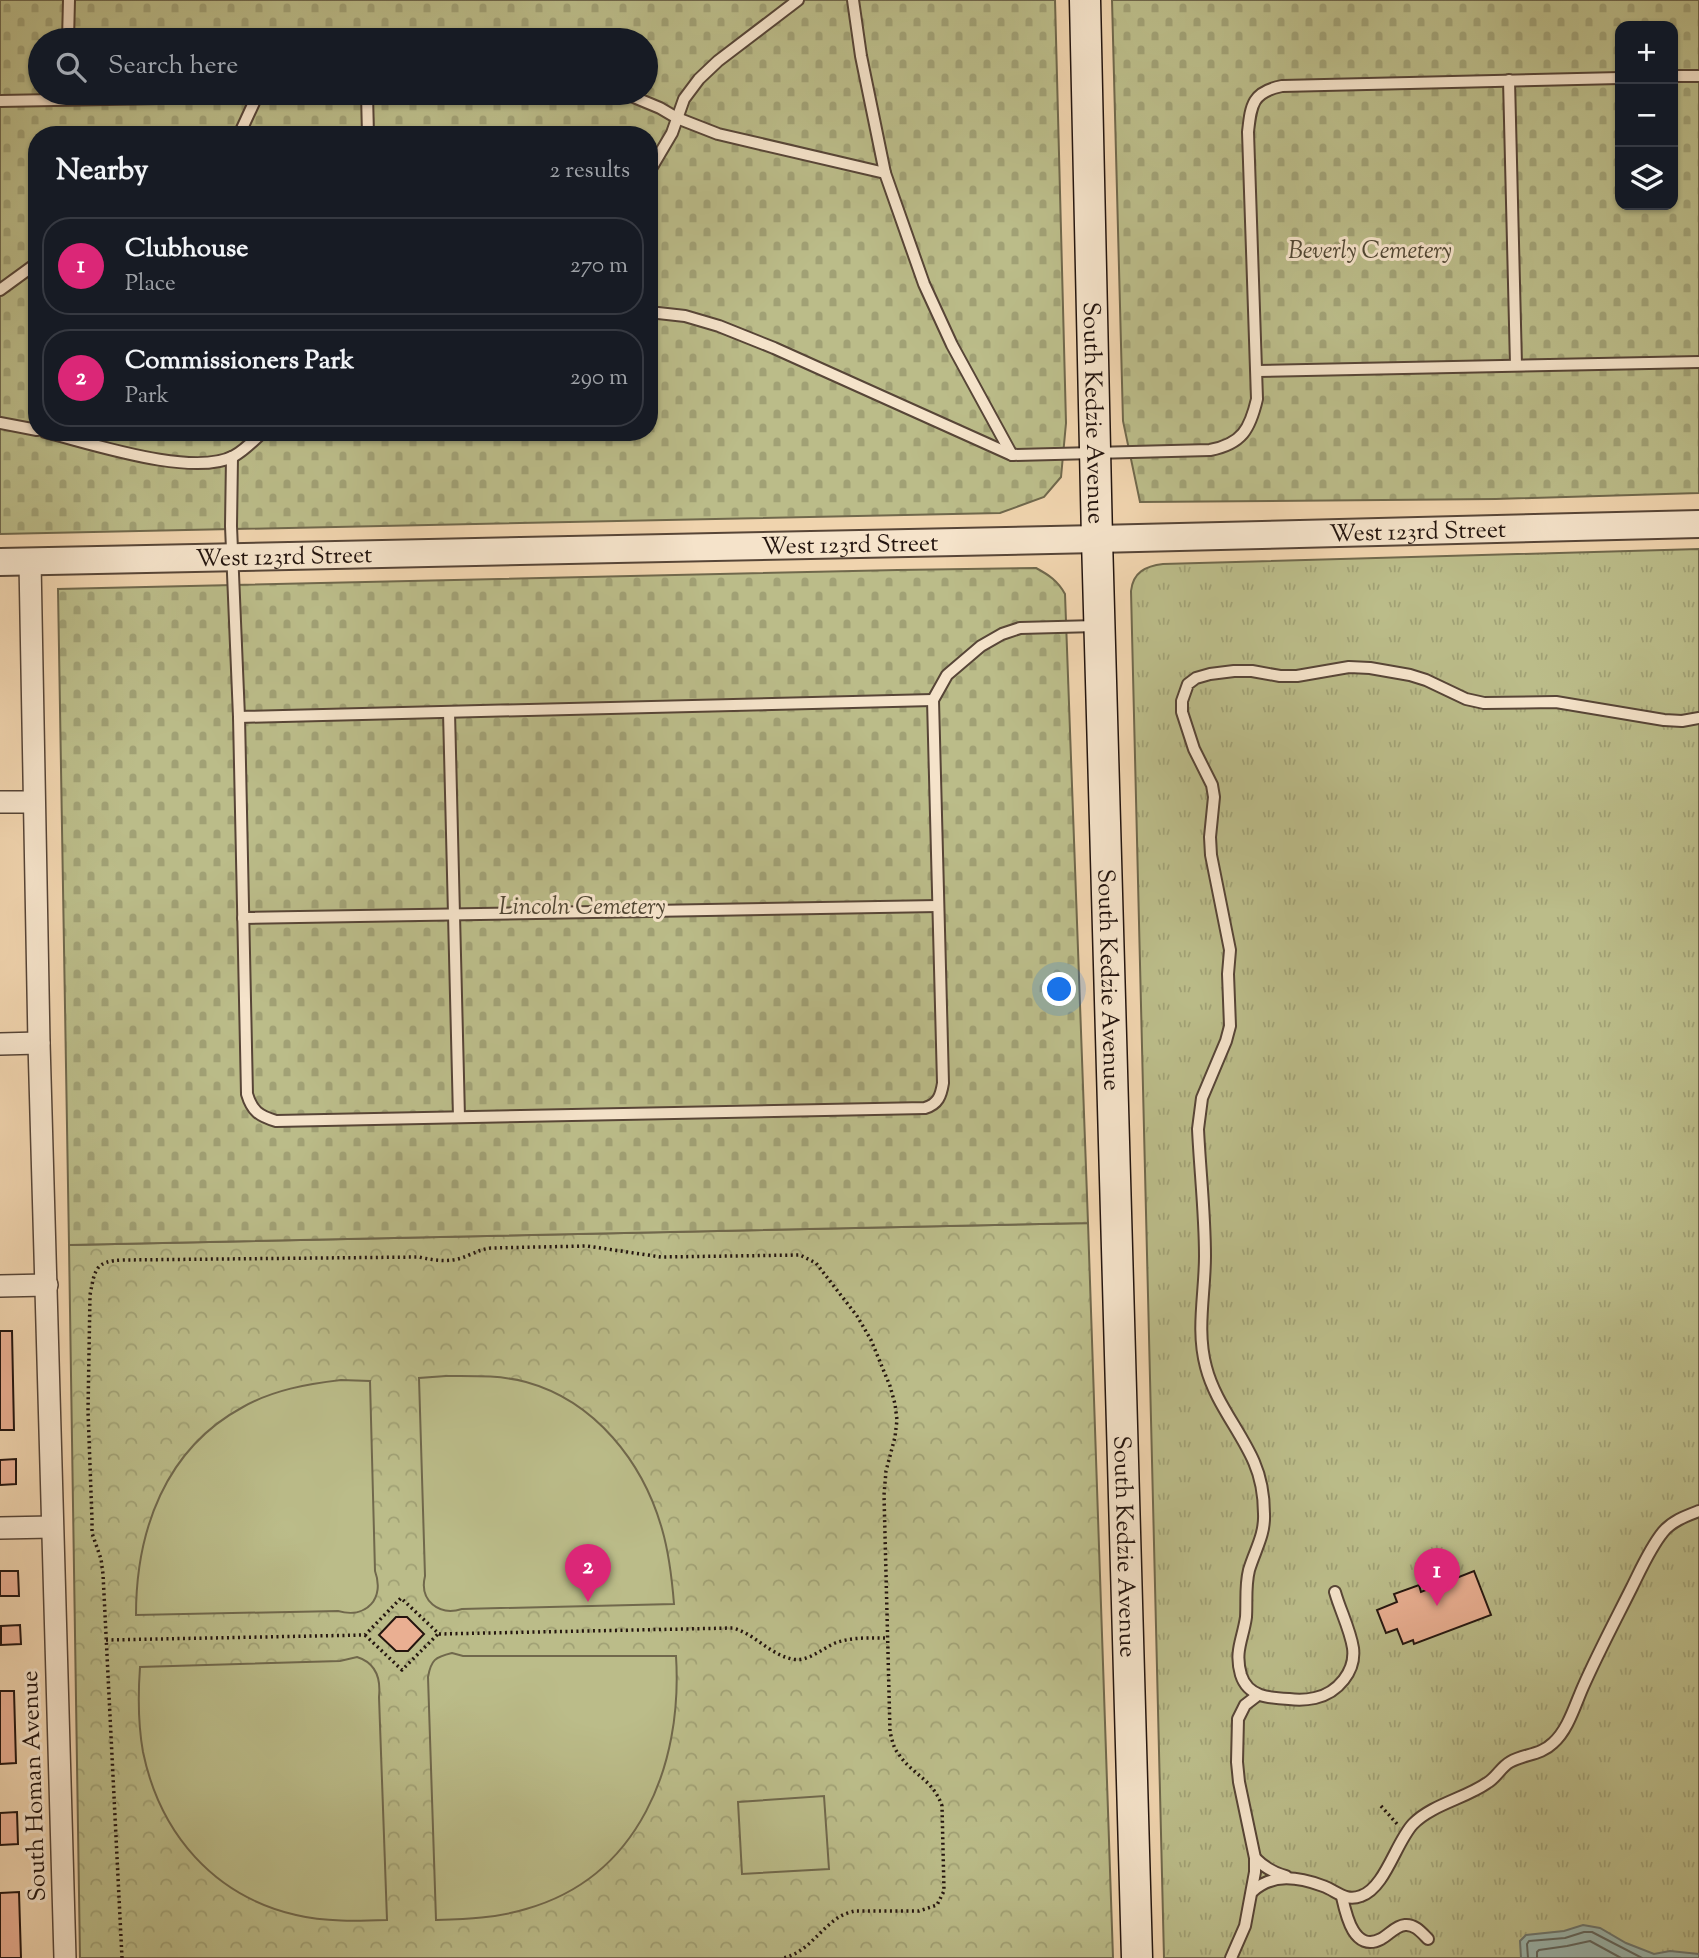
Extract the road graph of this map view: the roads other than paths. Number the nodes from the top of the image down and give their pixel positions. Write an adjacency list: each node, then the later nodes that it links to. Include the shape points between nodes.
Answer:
1 (69, 0): 5 (lane)
2 (798, 0): 15 (lane, via 699,79)
3 (853, 0): 19 (lane)
4 (1085, 0): 30 (main road, South Kedzie Avenue)
5 (68, 28)
6 (1678, 76): 7 (lane)
7 (1699, 76)
8 (1615, 78): 9 (lane)
9 (1509, 80): 24 (lane); 25 (lane, via 1282,86 1255,98 1248,132)
10 (28, 99): 11 (lane)
11 (0, 101)
12 (253, 105): 16 (lane)
13 (367, 105): 17 (lane)
14 (653, 105): 15 (lane)
15 (677, 118): 18 (lane); 19 (lane, via 718,134)
16 (243, 126)
17 (368, 126)
18 (658, 158)
19 (885, 173): 31 (lane, via 951,345)
20 (28, 270): 21 (lane)
21 (0, 290)
22 (658, 313): 31 (lane, via 719,326)
23 (1699, 362): 24 (lane)
24 (1516, 366): 25 (lane)
25 (1257, 371): 30 (lane, via 1252,421 1241,437 1225,447)
26 (0, 423): 27 (lane)
27 (28, 428)
28 (82, 441): 32 (lane, via 182,463)
29 (252, 441): 32 (lane)
30 (1094, 454): 31 (lane); 34 (main road, South Kedzie Avenue)
31 (1012, 455)
32 (233, 457): 35 (lane)
33 (1699, 524): 34 (street, West 123rd Street)
34 (1097, 539): 35 (street, West 123rd Street); 38 (main road, South Kedzie Avenue)
35 (232, 558): 37 (street, West 123rd Street); 41 (lane)
36 (0, 562): 37 (street, West 123rd Street)
37 (30, 562): 44 (street, South Homan Avenue)
38 (1099, 625): 39 (lane, via 1020,628 1002,634 947,675); 64 (main road, South Kedzie Avenue)
39 (933, 700): 40 (lane); 45 (lane)
40 (449, 712): 41 (lane); 46 (lane)
41 (239, 717): 47 (lane)
42 (1699, 718): 57 (lane, via 1664,720 1556,702 1484,703 1410,675 1349,667 1297,676 1234,671 1210,674 1188,684 1182,712 1212,785 1210,837 1230,950 1230,1026 1199,1115 1205,1257 1201,1335 1214,1388 1260,1479 1264,1528 1247,1578 1246,1618 1238,1653 1245,1684)
43 (0, 802): 44 (street)
44 (33, 802): 48 (street, South Homan Avenue)
45 (938, 906): 46 (lane); 50 (lane, via 943,1083 933,1106)
46 (455, 914): 47 (lane); 50 (lane)
47 (243, 918): 50 (lane, via 247,1094 256,1112 276,1121)
48 (39, 1043): 49 (street); 51 (street, South Homan Avenue)
49 (0, 1044)
50 (459, 1117)
51 (47, 1285): 52 (street); 54 (street, South Homan Avenue)
52 (0, 1286)
53 (1699, 1511): 61 (lane, via 1663,1531 1556,1741 1508,1763 1491,1781 1425,1814 1413,1823 1377,1884 1368,1893)
54 (52, 1527): 55 (street); 63 (street, South Homan Avenue)
55 (0, 1528)
56 (1335, 1592): 57 (lane, via 1353,1646 1352,1667 1346,1677 1316,1698)
57 (1258, 1695): 58 (lane, via 1241,1710 1237,1735 1243,1810)
58 (1255, 1858): 59 (lane, via 1275,1873); 60 (lane)
59 (1292, 1877): 60 (lane, via 1272,1879); 61 (lane, via 1324,1886)
60 (1253, 1891): 65 (lane)
61 (1342, 1897): 62 (lane, via 1347,1918 1360,1938 1379,1940 1404,1925)
62 (1428, 1939)
63 (65, 1958)
64 (1137, 1958)
65 (1231, 1958)

